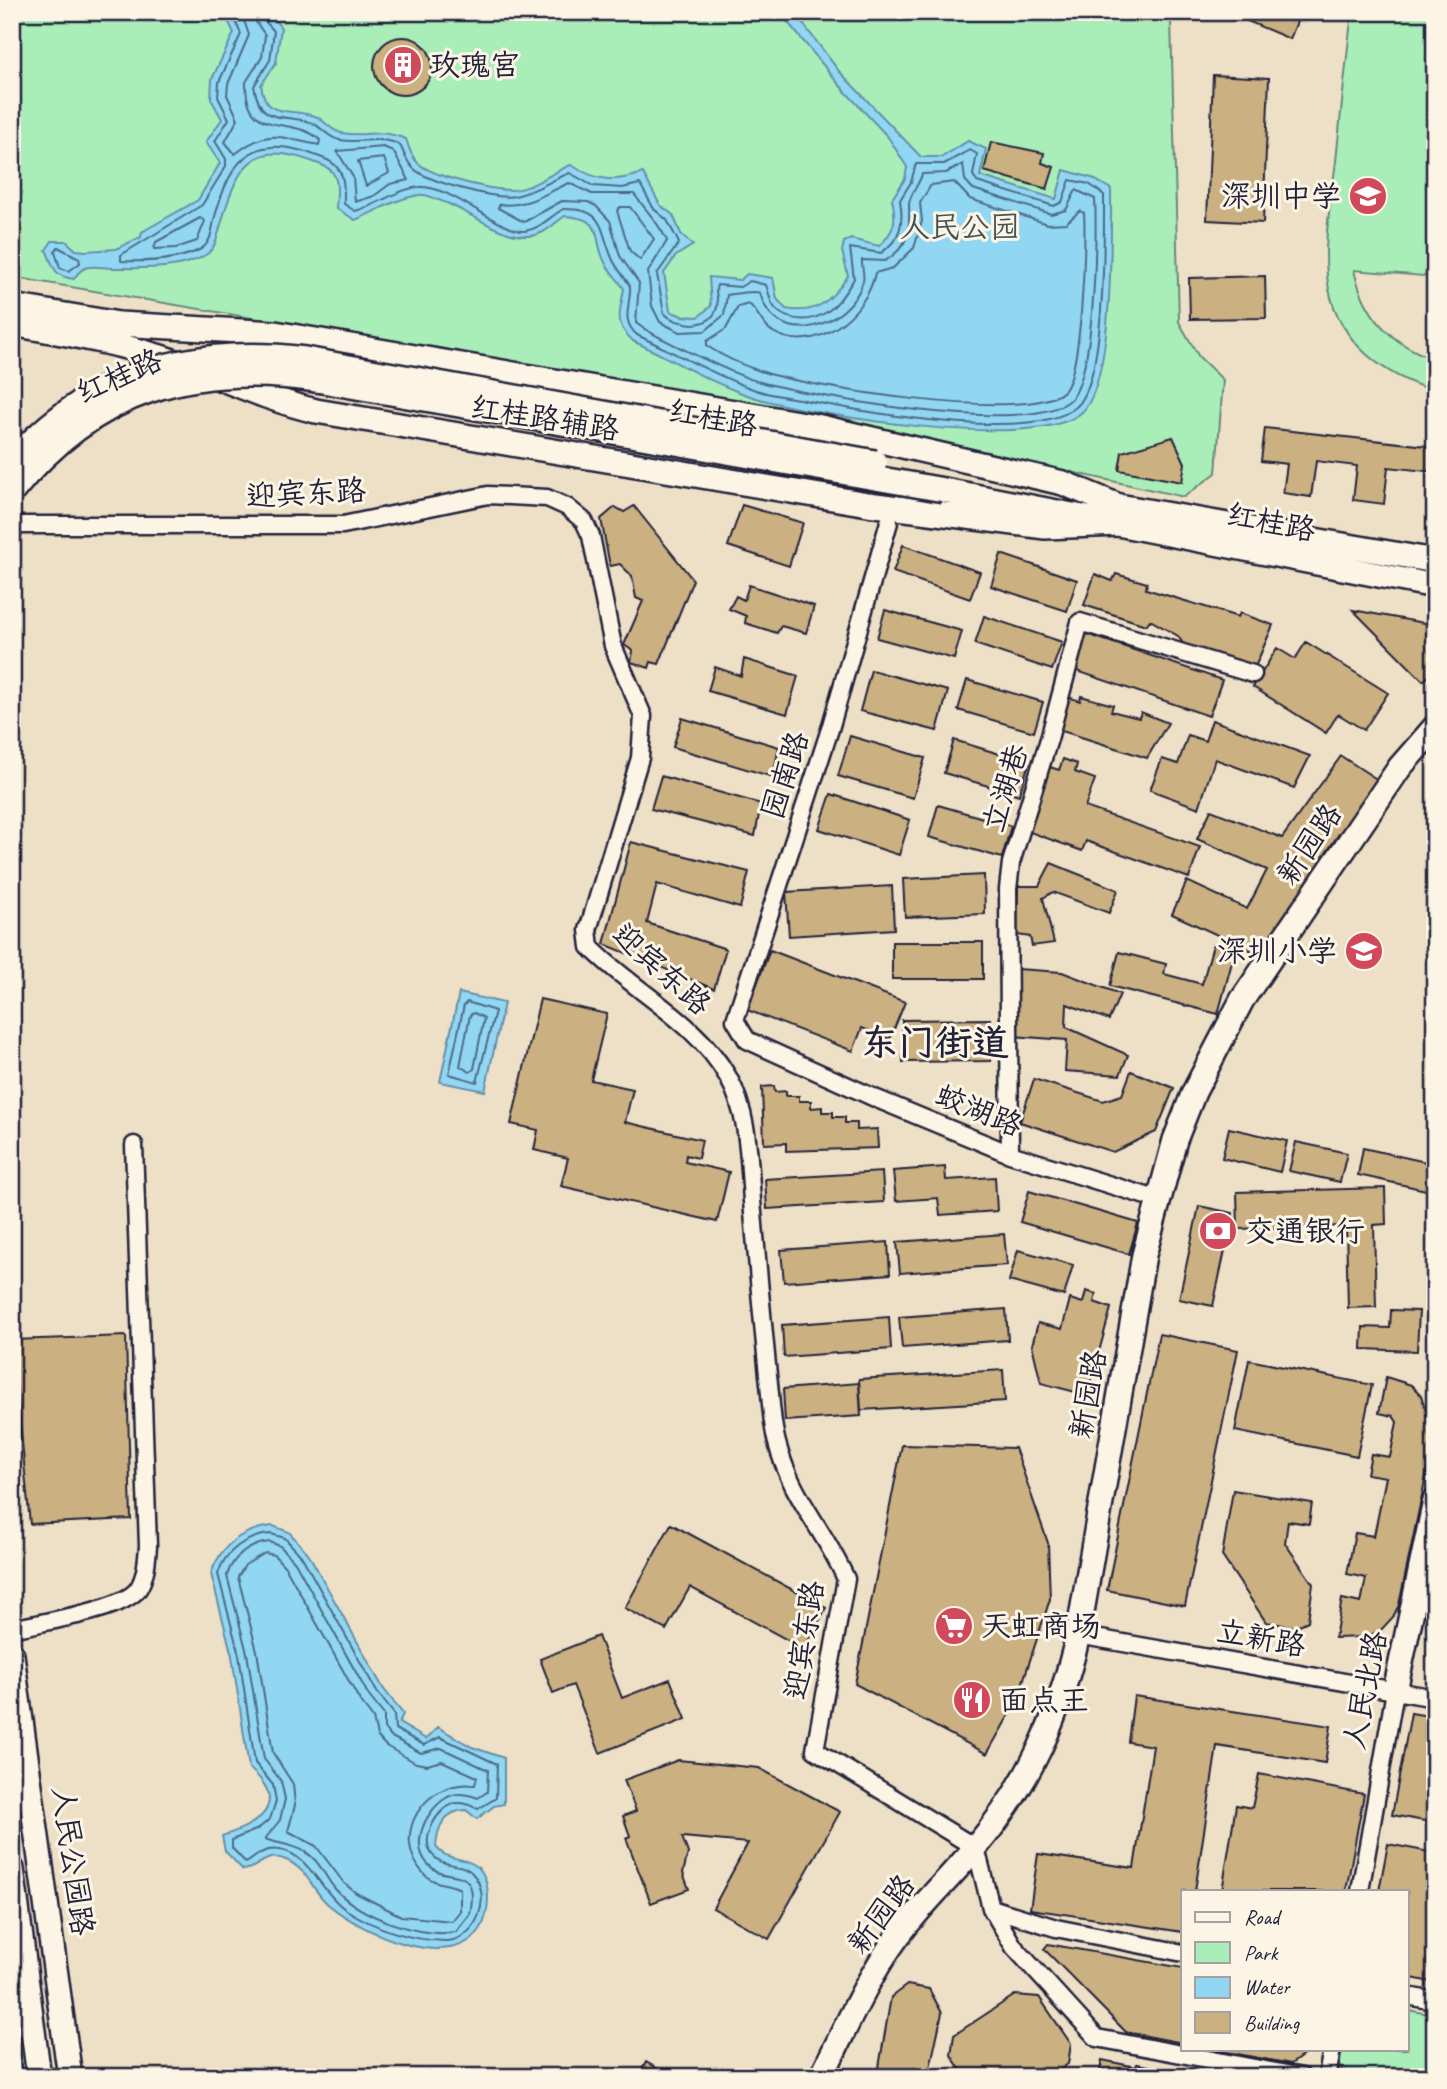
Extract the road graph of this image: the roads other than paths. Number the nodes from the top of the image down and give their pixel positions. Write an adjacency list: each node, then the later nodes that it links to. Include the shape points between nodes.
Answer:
1 (12, 306): 4 (main road, 红桂路辅路, via 119,324 275,333 816,426)
2 (12, 324): 4 (main road, 红桂路辅路, via 86,337 179,362 280,403 458,436 825,497)
3 (12, 462): 4 (main road, 红桂路, bridge, via 71,409 129,377 199,357 260,355 391,374)
4 (945, 484): 5 (main road, 红桂路, bridge, via 256,373 179,381 116,405 49,451); 6 (main road, 红桂路); 6 (main road, 红桂路辅路, via 1045,527)
5 (12, 492)
6 (1120, 515): 9 (main road, 红桂路); 10 (main road, 红桂路)
7 (889, 522): 13 (street, 园南路, via 830,729 735,1020)
8 (12, 525): 23 (street, 迎宾东路, via 343,525 468,497 517,495 547,499 584,521 599,566 613,646 643,716 640,758 588,930 590,947 705,1046 728,1077 740,1107 748,1145 776,1441 789,1484 846,1579 815,1750)
9 (1435, 561)
10 (1435, 586)
11 (1253, 674): 15 (street, 立湖巷, via 1080,622 1008,889)
12 (1435, 727): 16 (main road, 新园路, via 1400,767 1242,1000 1194,1092)
13 (747, 1040): 15 (street, 蛟湖路)
14 (134, 1145): 18 (street, via 148,1546 143,1576 138,1589 114,1604)
15 (1010, 1154): 16 (street, 蛟湖路)
16 (1159, 1200): 19 (main road, 新园路, via 1137,1296)
17 (1435, 1501): 21 (main road, 人民北路)
18 (12, 1629)
19 (1078, 1635): 21 (street, 立新路); 23 (main road, 新园路, via 1068,1678 1033,1767)
20 (12, 1655): 32 (main road, 人民公园路)
21 (1395, 1690): 22 (street, 立新路); 25 (street, 人民北路)
22 (1435, 1698)
23 (976, 1848): 26 (street); 33 (main road, 新园路, via 898,1935)
24 (12, 1869): 31 (main road, 人民公园路)
25 (1360, 1890)
26 (990, 1908): 27 (street, via 1056,1928); 34 (street, via 1014,1947 1097,2038)
27 (1181, 1953)
28 (1408, 1996): 29 (street)
29 (1435, 2001)
30 (1332, 2050): 35 (street)
31 (39, 2077)
32 (70, 2077)
33 (821, 2077)
34 (1302, 2077)
35 (1327, 2077)

